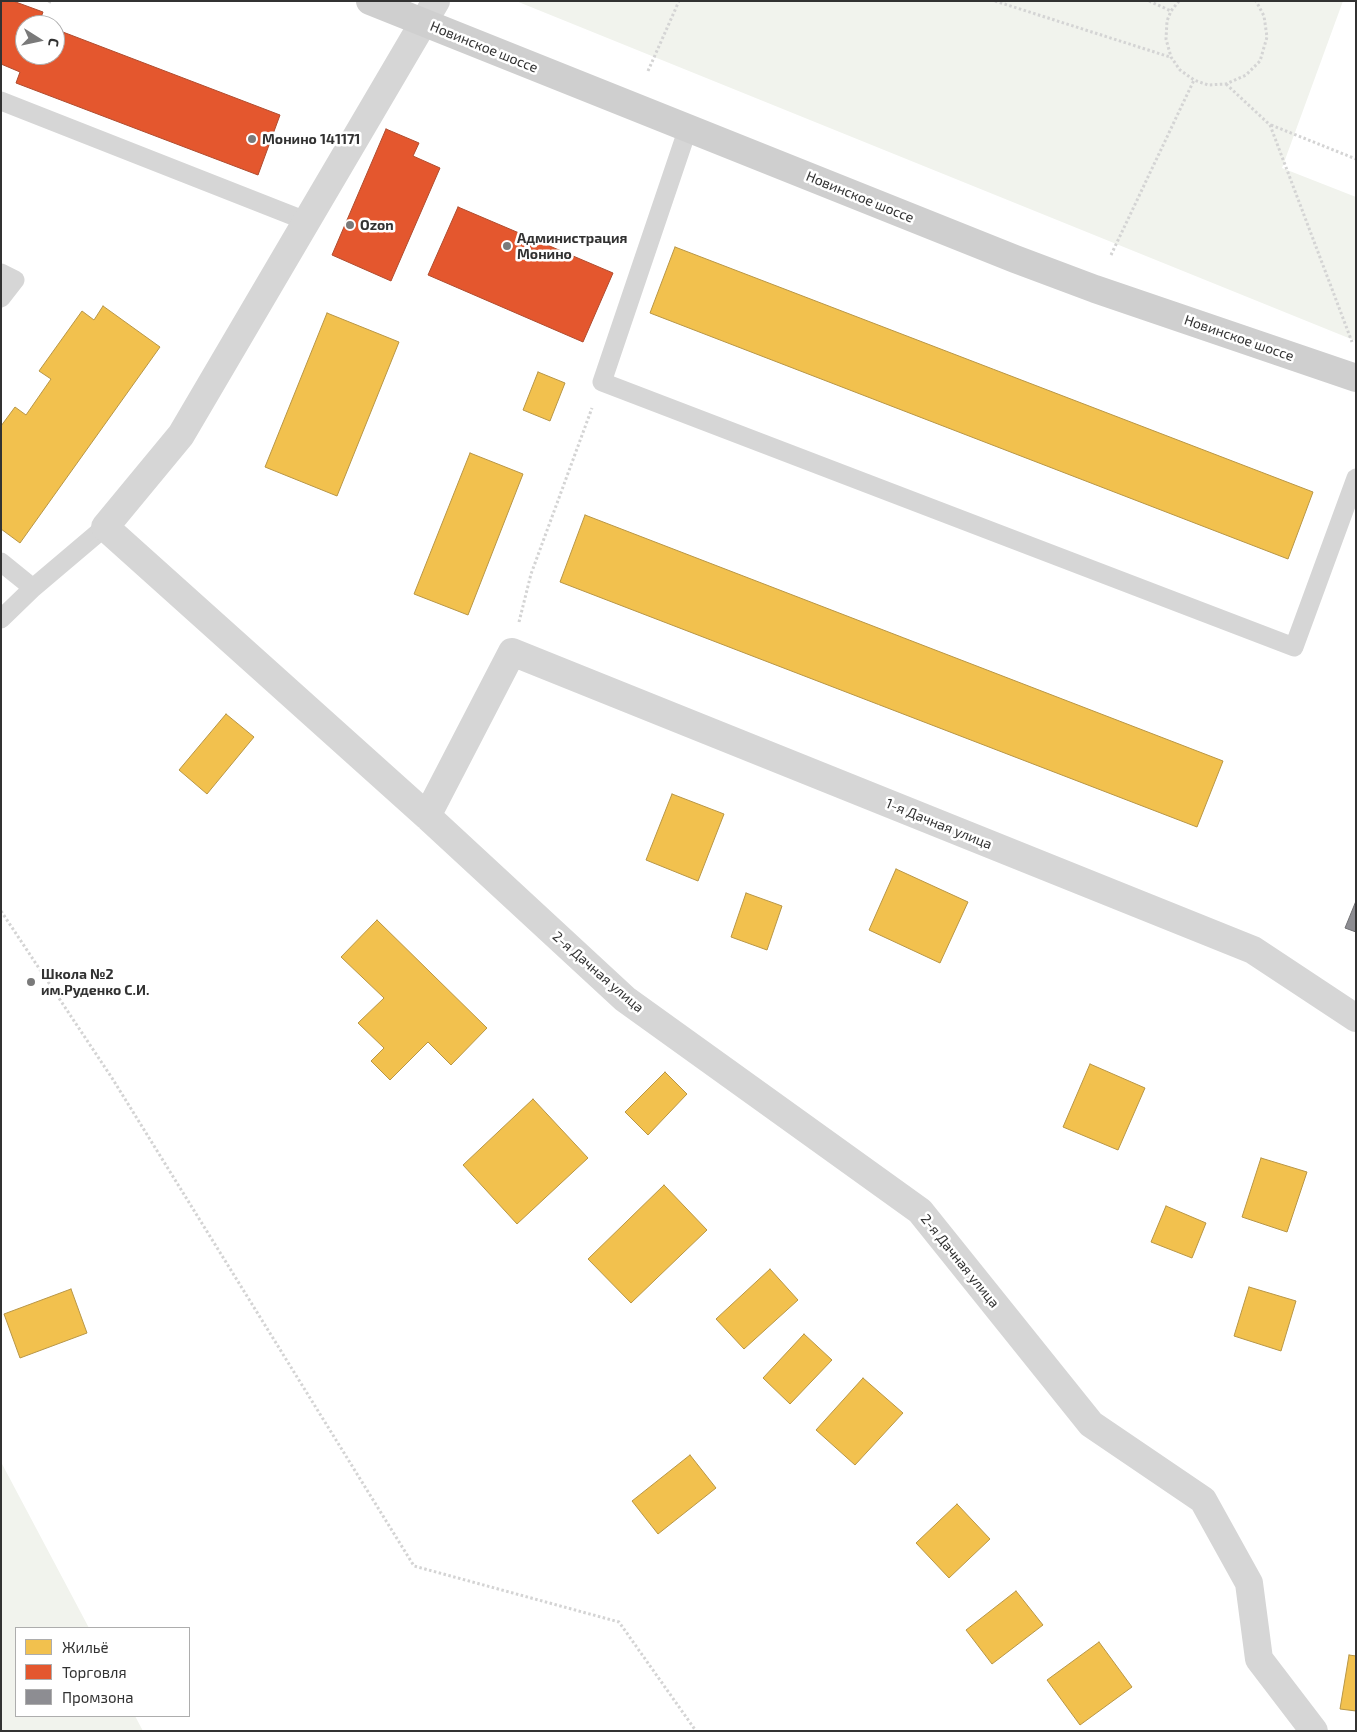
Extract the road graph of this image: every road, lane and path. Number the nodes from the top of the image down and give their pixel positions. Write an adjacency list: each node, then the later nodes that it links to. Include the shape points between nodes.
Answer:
1 (370, 1): 8 (main road, Новинское шоссе)
2 (679, 1): 10 (path)
3 (995, 1): 9 (path)
4 (1149, 1): 7 (path)
5 (1179, 1): 7 (path)
6 (1256, 1): 12 (path, via 1264,16 1268,36 1260,61 1246,75)
7 (1171, 11): 9 (path, via 1166,39)
8 (429, 12): 15 (main road, Новинское шоссе); 17 (street)
9 (1171, 57): 11 (path, via 1180,70)
10 (648, 71)
11 (1194, 80): 12 (path); 18 (path)
12 (1226, 84): 14 (path)
13 (1, 101): 17 (lane)
14 (1270, 125): 16 (path); 21 (path)
15 (688, 128): 22 (main road, Новинское шоссе, via 1096,289); 23 (lane)
16 (1356, 158)
17 (306, 221): 25 (street, via 181,435)
18 (1112, 255)
19 (1, 273): 20 (lane, via 14,280)
20 (1, 298)
21 (1355, 349)
22 (1356, 378)
23 (602, 382): 24 (lane, via 1294,647); 29 (path, via 531,574)
24 (1356, 478)
25 (106, 527): 27 (lane); 30 (street, 2-я Дачная улица)
26 (1, 562): 27 (lane)
27 (33, 588): 28 (lane)
28 (1, 619)
29 (512, 652): 30 (street); 32 (street, 1-я Дачная улица, via 1253,950)
30 (427, 816): 34 (street, 2-я Дачная улица, via 625,999 920,1211 1091,1424 1204,1500 1249,1583 1259,1659)
31 (1, 911): 33 (path, via 112,1078 414,1566 619,1622)
32 (1356, 1018)
33 (696, 1731)
34 (1314, 1731)

